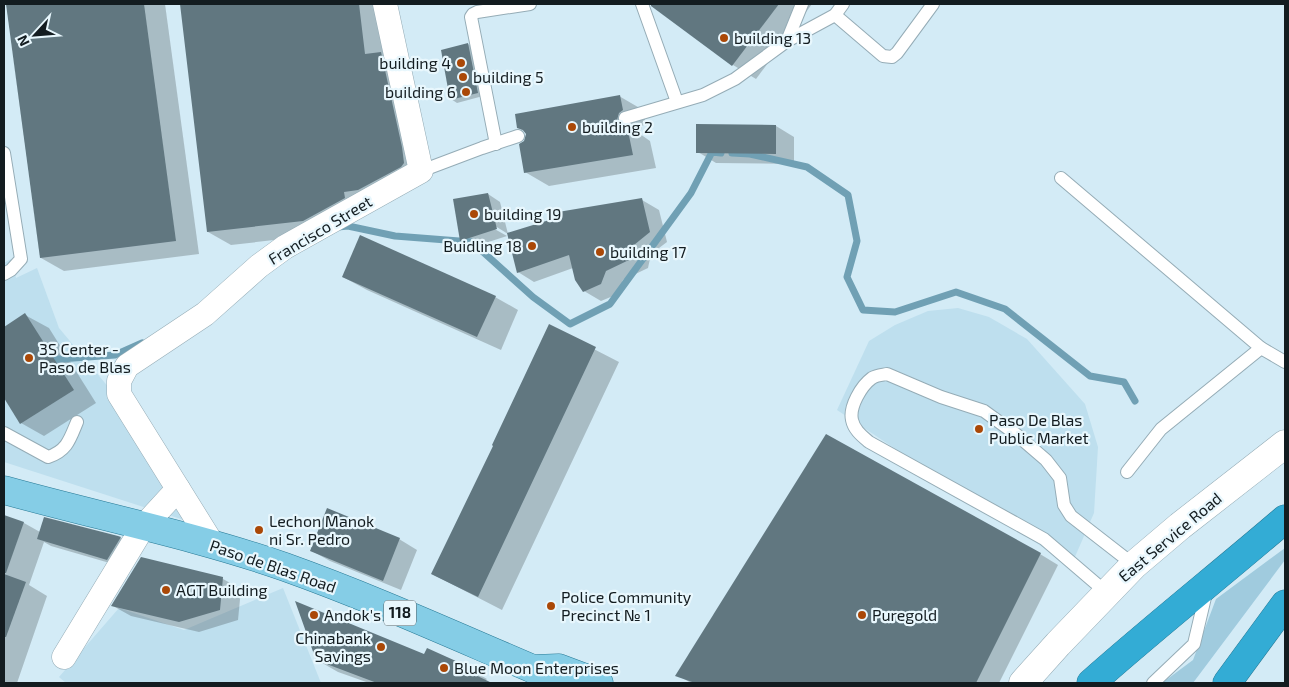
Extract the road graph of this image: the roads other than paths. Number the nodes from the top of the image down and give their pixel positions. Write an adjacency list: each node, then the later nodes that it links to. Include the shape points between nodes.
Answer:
1 (385, 4): 14 (street)
2 (530, 4): 12 (lane, via 477,12 471,17)
3 (642, 4): 9 (lane)
4 (802, 4): 8 (lane)
5 (843, 4): 7 (lane)
6 (933, 4): 7 (lane, via 892,57 883,56)
7 (835, 15): 8 (lane)
8 (787, 41): 9 (lane, via 734,79 703,95)
9 (677, 102): 10 (lane)
10 (625, 118)
11 (518, 136): 12 (lane)
12 (496, 144): 14 (lane)
13 (4, 153): 16 (lane, via 21,259)
14 (421, 171): 23 (street, Francisco Street, via 286,247 258,266 205,314 127,366 119,381 119,394)
15 (1060, 178): 17 (lane)
16 (4, 274)
17 (1261, 348): 18 (lane); 22 (lane, via 1161,429)
18 (1285, 362)
19 (76, 422): 20 (lane, via 68,443 58,454 48,457)
20 (4, 433)
21 (1285, 444): 28 (main road, East Service Road)
22 (1127, 472)
23 (178, 489): 26 (street); 27 (street, Francisco Street)
24 (4, 490): 26 (main road, Paso de Blas Road / 118)
25 (1285, 518): 29 (highway)
26 (143, 527): 27 (main road, Paso de Blas Road / 118); 32 (street)
27 (212, 545): 33 (main road, Paso de Blas Road / 118, via 334,586)
28 (1134, 565): 30 (main road, East Service Road); 30 (lane, via 1071,516 1064,505 1060,478 1046,460 984,411 887,374 878,375 862,388 852,410 852,419 856,430 869,442 1044,539)
29 (1208, 584): 36 (highway); 37 (lane, via 1194,644)
30 (1107, 593): 35 (main road, East Service Road)
31 (1285, 604): 38 (highway)
32 (64, 657)
33 (540, 676): 34 (main road, Paso de Blas Road / 118, via 559,668)
34 (599, 683)
35 (1023, 683)
36 (1091, 683)
37 (1153, 683)
38 (1228, 683)

